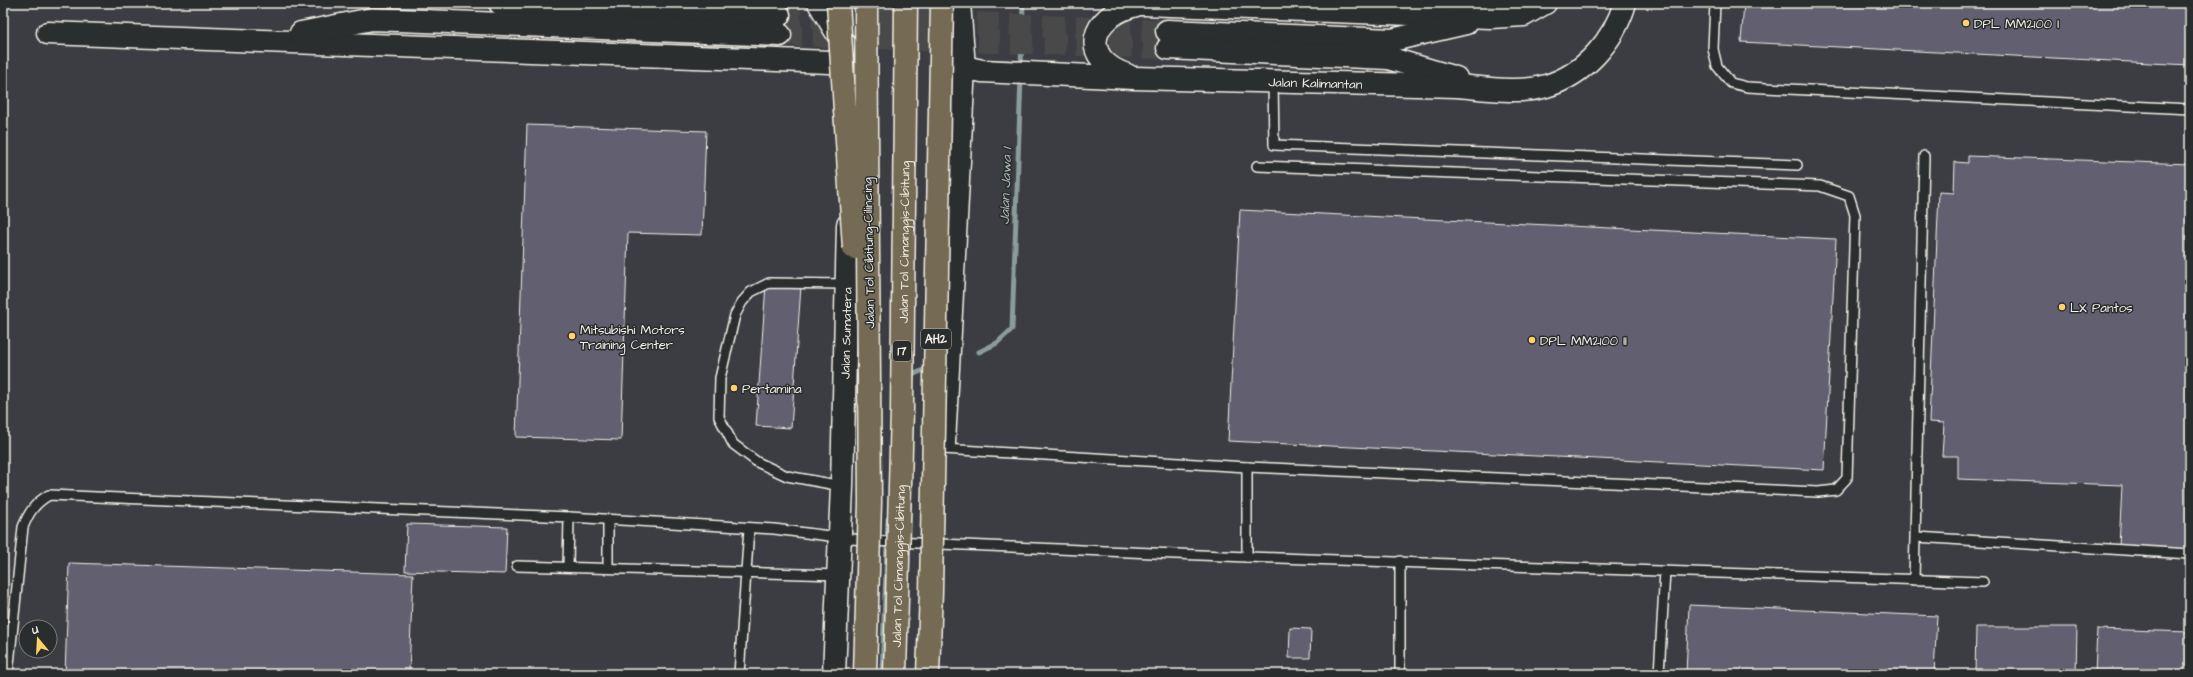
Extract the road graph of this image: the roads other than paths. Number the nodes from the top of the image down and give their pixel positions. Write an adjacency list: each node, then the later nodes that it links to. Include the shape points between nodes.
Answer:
1 (500, 3): 18 (street, via 780,25 372,19)
2 (819, 3): 19 (street)
3 (838, 3): 32 (highway, bridge)
4 (858, 3): 19 (street, Jalan Sumatera)
5 (866, 3): 32 (highway, Jalan Tol Cibitung–Cilincing, bridge)
6 (906, 3): 54 (highway, Jalan Tol Cimanggis–Cibitung / 17, bridge, via 902,410)
7 (942, 3): 55 (highway, AH2, bridge)
8 (959, 3): 20 (street)
9 (1117, 3): 13 (street)
10 (1544, 3): 16 (street, via 1524,15)
11 (1625, 3): 23 (street, Jalan Kalimantan, via 1608,41 1579,70 1545,87 1510,90)
12 (1715, 3): 24 (lane, via 1713,49 1717,66 1731,83 1747,87)
13 (1140, 4): 14 (street); 21 (street, via 1112,13 1104,20 1096,35 1096,44 1107,66)
14 (1292, 6): 15 (street)
15 (1371, 7): 16 (street)
16 (1490, 17): 23 (street, via 1392,40 1167,39 1388,58)
17 (48, 33): 18 (street)
18 (264, 41): 19 (street)
19 (856, 63): 28 (street, Jalan Sumatera)
20 (964, 67): 21 (street, Jalan Kalimantan, via 982,71); 29 (street)
21 (1134, 78): 22 (street, Jalan Kalimantan)
22 (1273, 81): 23 (street, Jalan Kalimantan); 26 (lane, via 1274,145)
23 (1487, 88)
24 (2190, 108)
25 (1924, 156): 37 (lane)
26 (1797, 165)
27 (1257, 166): 30 (lane, via 1820,186 1849,196 1856,215 1847,478 1836,490 1818,492)
28 (845, 284): 31 (street, Jalan Sumatera); 31 (lane, via 769,283 751,292 734,315 720,378 719,417 733,444 756,462 788,476)
29 (943, 450): 30 (lane); 38 (street)
30 (1247, 467): 40 (lane)
31 (842, 486): 36 (street, Jalan Sumatera)
32 (870, 502): 53 (highway, bridge)
33 (569, 517): 34 (lane); 43 (lane); 50 (lane, via 49,495 38,501 29,511 23,527)
34 (608, 520): 35 (lane); 44 (lane)
35 (749, 528): 36 (lane); 46 (lane)
36 (840, 536): 38 (lane, via 869,541); 47 (street, Jalan Sumatera)
37 (1916, 537): 39 (lane); 48 (lane)
38 (938, 543): 40 (lane); 56 (street)
39 (2190, 554)
40 (1247, 557): 41 (lane)
41 (1400, 561): 45 (lane); 57 (lane)
42 (517, 566): 43 (lane)
43 (568, 567): 44 (lane)
44 (608, 568): 46 (lane)
45 (1665, 571): 48 (lane); 58 (lane)
46 (745, 572): 47 (lane); 51 (lane)
47 (839, 575): 52 (street, Jalan Sumatera)
48 (1914, 580): 49 (lane)
49 (1983, 582)
50 (8, 674)
51 (739, 674)
52 (834, 674)
53 (865, 674)
54 (895, 674)
55 (928, 674)
56 (933, 674)
57 (1400, 674)
58 (1659, 674)

